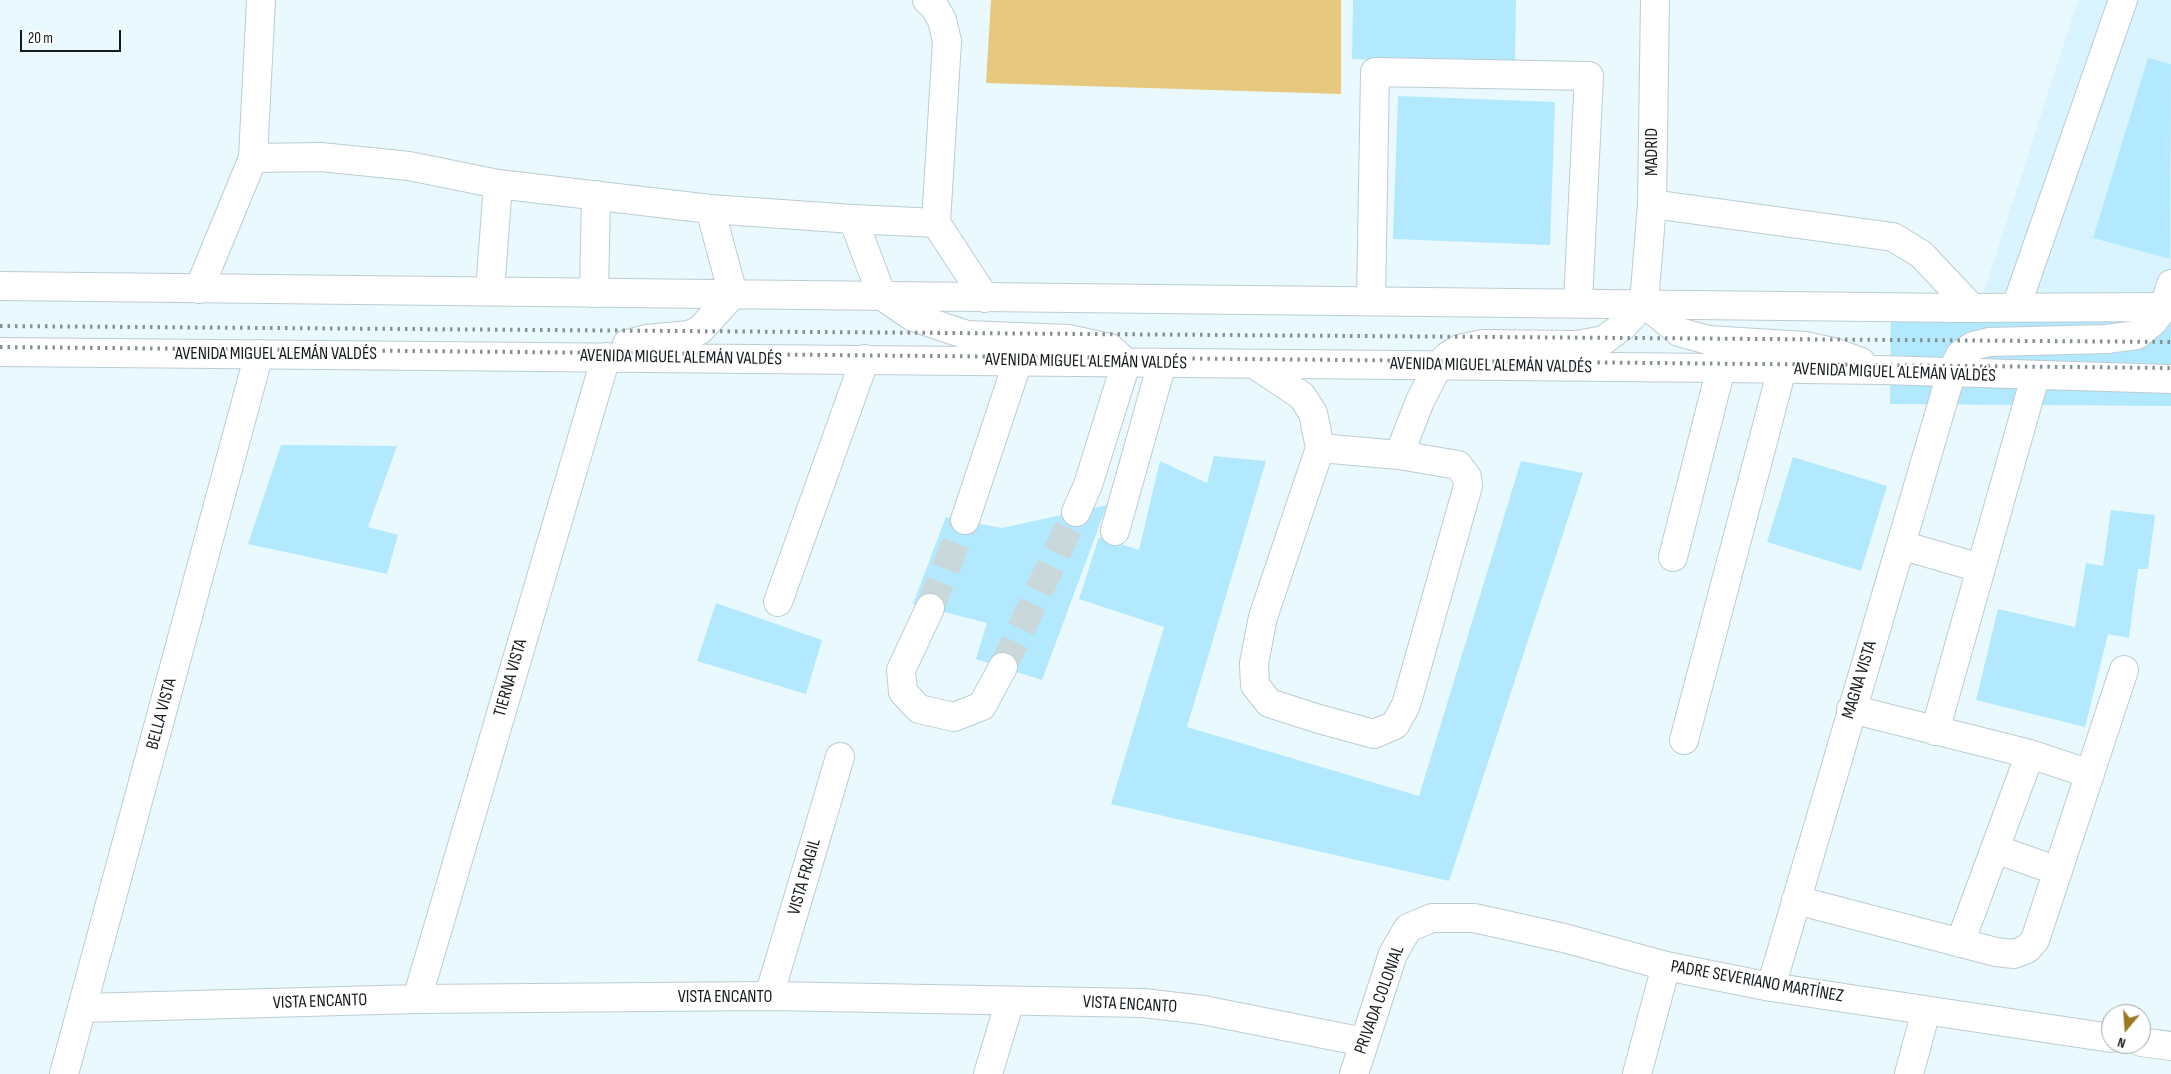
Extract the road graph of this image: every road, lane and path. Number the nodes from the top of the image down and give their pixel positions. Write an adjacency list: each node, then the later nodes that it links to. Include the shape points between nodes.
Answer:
1 (260, 0): 5 (main road)
2 (927, 0): 11 (main road, via 942,20 947,41)
3 (1655, 0): 8 (main road, MADRID)
4 (2123, 0): 23 (main road)
5 (253, 158): 6 (main road, via 321,157 409,166); 13 (main road)
6 (498, 184): 7 (main road); 14 (main road)
7 (596, 195): 9 (main road); 15 (main road)
8 (1652, 204): 22 (main road, MADRID); 24 (main road, via 1893,236 1921,254)
9 (710, 209): 10 (main road); 16 (main road)
10 (853, 219): 11 (main road); 17 (main road)
11 (936, 223): 18 (main road)
12 (0, 286): 13 (main road)
13 (199, 289): 14 (main road)
14 (490, 291): 15 (main road)
15 (594, 293): 16 (main road)
16 (733, 294): 17 (main road); 27 (main road, via 700,330 690,336 627,344)
17 (882, 296): 18 (main road); 30 (main road, via 912,317 967,335 1068,338 1091,342 1110,348)
18 (985, 298): 20 (main road)
19 (2169, 300): 23 (main road); 37 (main road, MAGNA VISTA, via 2153,322 2136,335 2107,339 1989,342 1973,346 1960,355)
20 (1371, 301): 21 (main road); 21 (main road, via 1375,72 1589,76)
21 (1578, 302): 22 (main road)
22 (1644, 303): 24 (main road); 33 (main road, via 1624,326 1604,340 1577,345 1483,344 1459,349); 36 (main road, via 1679,332 1708,340 1805,346)
23 (2016, 307): 24 (main road)
24 (1972, 308)
25 (0, 352): 26 (main road, AVENIDA MIGUEL ALEMÁN VALDÉS)
26 (259, 354): 27 (main road, AVENIDA MIGUEL ALEMÁN VALDÉS); 68 (main road, BELLA VISTA)
27 (606, 357): 28 (main road, AVENIDA MIGUEL ALEMÁN VALDÉS); 66 (main road, TIERNA VISTA)
28 (865, 360): 29 (main road, AVENIDA MIGUEL ALEMÁN VALDÉS); 48 (main road)
29 (1018, 362): 30 (main road, AVENIDA MIGUEL ALEMÁN VALDÉS); 43 (main road)
30 (1126, 363): 31 (main road, AVENIDA MIGUEL ALEMÁN VALDÉS); 42 (main road, via 1088,485)
31 (1162, 363): 32 (main road, AVENIDA MIGUEL ALEMÁN VALDÉS); 44 (main road)
32 (1254, 364): 33 (main road, AVENIDA MIGUEL ALEMÁN VALDÉS); 40 (main road, via 1302,396 1313,413)
33 (1438, 366): 34 (main road, AVENIDA MIGUEL ALEMÁN VALDÉS); 41 (main road)
34 (1721, 368): 35 (main road, AVENIDA MIGUEL ALEMÁN VALDÉS); 46 (main road)
35 (1782, 369): 36 (main road, AVENIDA MIGUEL ALEMÁN VALDÉS); 54 (main road)
36 (1883, 370): 37 (main road, AVENIDA MIGUEL ALEMÁN VALDÉS)
37 (1951, 374): 38 (main road, AVENIDA MIGUEL ALEMÁN VALDÉS); 45 (main road, MAGNA VISTA)
38 (2035, 377): 39 (main road, AVENIDA MIGUEL ALEMÁN VALDÉS); 47 (main road)
39 (2171, 379)
40 (1320, 448): 41 (main road); 41 (main road, via 1263,617 1254,663 1255,685 1269,703 1374,734 1395,725 1406,705 1468,486 1467,477 1458,465)
41 (1399, 455)
42 (1076, 512)
43 (965, 520)
44 (1115, 531)
45 (1900, 545): 47 (main road); 52 (main road, MAGNA VISTA)
46 (1672, 557)
47 (1980, 568): 53 (main road)
48 (778, 602)
49 (930, 608): 50 (main road, via 901,670 903,692 919,709 954,717 982,706)
50 (1003, 668)
51 (2124, 670): 57 (main road)
52 (1851, 709): 53 (main road); 60 (main road, MAGNA VISTA)
53 (1935, 731): 55 (main road)
54 (1684, 740)
55 (2030, 754): 57 (main road); 58 (main road)
56 (840, 757): 65 (main road, VISTA FRAGIL)
57 (2090, 774): 59 (main road)
58 (1995, 849): 59 (main road); 62 (main road)
59 (2058, 871): 62 (main road, via 2035,940 2027,949 2014,954)
60 (1796, 900): 62 (main road); 64 (main road, MAGNA VISTA)
61 (1408, 928): 63 (main road, PADRE SEVERIANO MARTÍNEZ, via 1432,918 1474,918); 71 (main road, PRIVADA COLONIAL, via 1393,954)
62 (1960, 943)
63 (1666, 966): 64 (main road, PADRE SEVERIANO MARTÍNEZ); 77 (main road)
64 (1771, 987): 69 (main road, PADRE SEVERIANO MARTÍNEZ)
65 (769, 996): 66 (main road, VISTA ENCANTO); 67 (main road, VISTA ENCANTO)
66 (416, 999): 68 (main road, VISTA ENCANTO)
67 (1010, 1001): 71 (main road, VISTA ENCANTO, via 1152,1004 1203,1010); 75 (main road)
68 (83, 1008): 74 (main road, BELLA VISTA)
69 (1926, 1011): 70 (main road, PADRE SEVERIANO MARTÍNEZ); 78 (main road)
70 (2101, 1037)
71 (1364, 1042): 76 (main road, PRIVADA COLONIAL)
72 (2151, 1043): 73 (main road)
73 (2171, 1046)
74 (64, 1074)
75 (988, 1074)
76 (1354, 1074)
77 (1637, 1074)
78 (1909, 1074)

